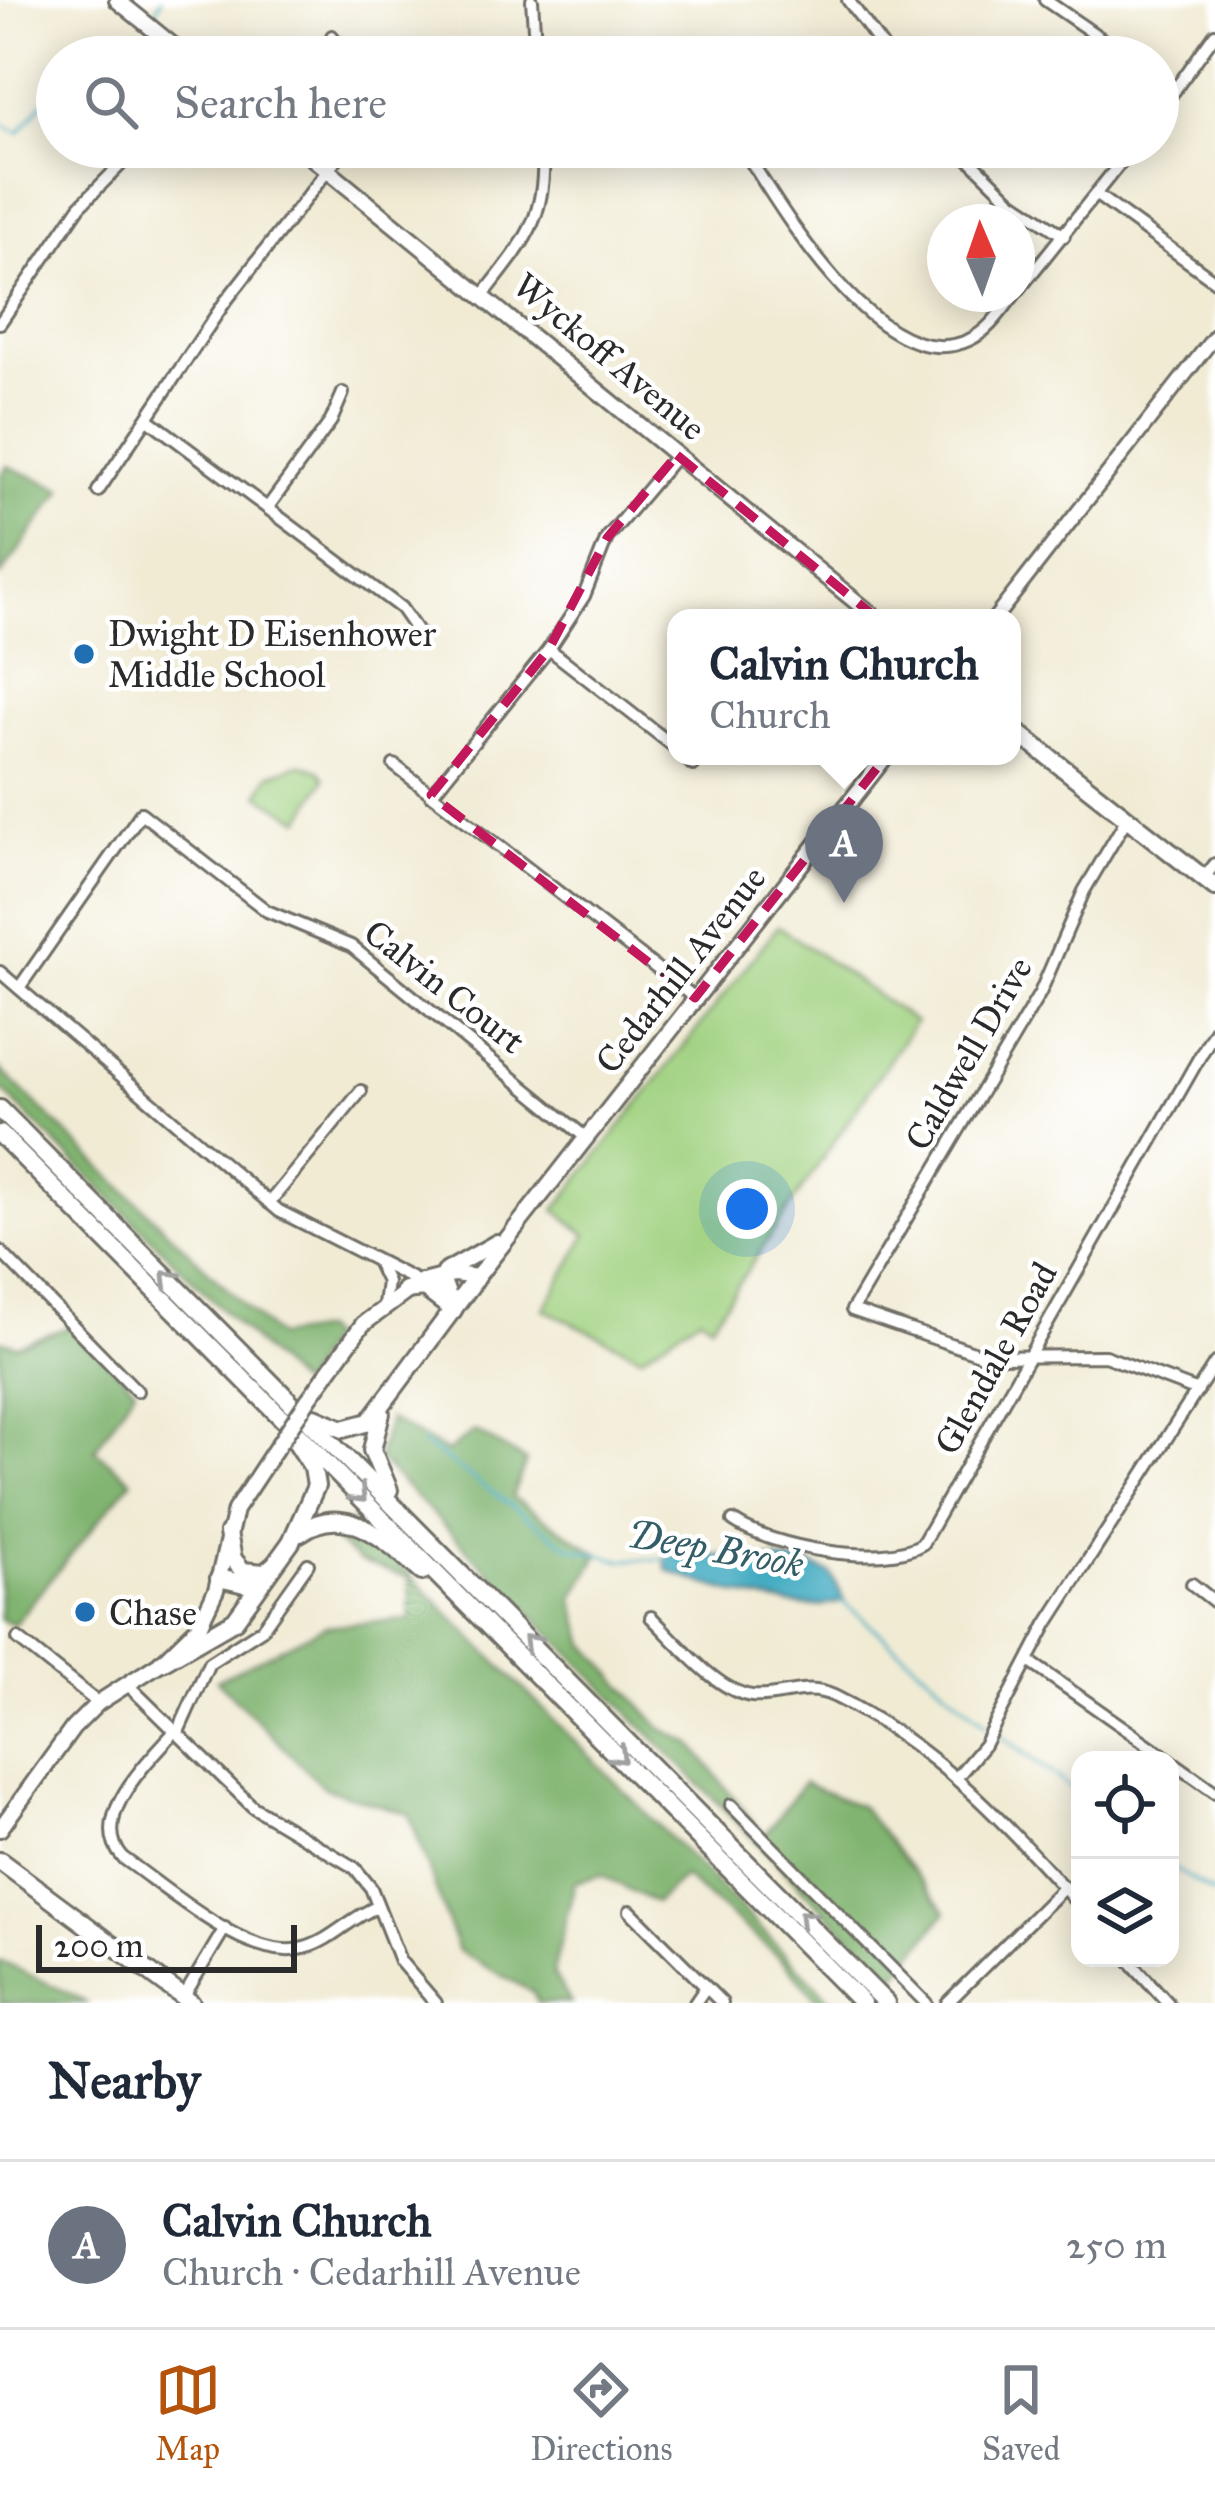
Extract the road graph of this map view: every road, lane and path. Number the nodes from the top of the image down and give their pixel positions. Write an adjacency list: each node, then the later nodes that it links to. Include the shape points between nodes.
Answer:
1 (118, 0): 6 (main road)
2 (532, 0): 7 (street)
3 (848, 0): 8 (street)
4 (1045, 0): 9 (street)
5 (1215, 34): 10 (street)
6 (162, 36)
7 (535, 36)
8 (875, 36)
9 (1097, 36)
10 (1179, 84)
11 (117, 168): 25 (street, via 80,206)
12 (326, 168): 18 (main road, Wyckoff Avenue)
13 (333, 168): 18 (street)
14 (542, 168): 23 (street, via 541,210)
15 (756, 168): 24 (street, via 818,262 910,340 967,341)
16 (978, 168): 20 (street)
17 (1118, 168): 19 (street)
18 (331, 172): 23 (main road, Wyckoff Avenue); 29 (street, via 225,302)
19 (1098, 196): 20 (street); 22 (street)
20 (1064, 236): 21 (street)
21 (1035, 270)
22 (1215, 281)
23 (484, 294): 30 (main road, Wyckoff Avenue)
24 (1000, 312)
25 (0, 323)
26 (1215, 336): 27 (street)
27 (1210, 352): 34 (street)
28 (343, 393): 32 (street)
29 (148, 419): 31 (street); 32 (street)
30 (676, 455): 33 (main road, Wyckoff Avenue); 36 (street, via 607,538 584,596)
31 (98, 491)
32 (268, 506): 35 (street, via 401,608)
33 (865, 609)
34 (1001, 609)
35 (417, 631)
36 (549, 649): 38 (street); 41 (street)
37 (1021, 735): 42 (main road)
38 (667, 741)
39 (394, 765): 41 (street)
40 (879, 765): 46 (main road, Cedarhill Avenue)
41 (431, 795): 46 (street)
42 (1126, 820): 43 (main road); 61 (street, Caldwell Drive, via 1084,891 1040,994 851,1310 952,1348)
43 (1211, 877)
44 (0, 972): 45 (street)
45 (19, 988): 51 (street, Calvin Court, via 141,813 267,911 351,946); 52 (street)
46 (695, 998): 51 (main road, Cedarhill Avenue)
47 (1215, 1030): 61 (street, Glendale Road)
48 (361, 1090): 52 (street)
49 (0, 1109): 62 (main road, one-way to 49)
50 (0, 1134): 60 (main road)
51 (585, 1137): 53 (main road, Cedarhill Avenue)
52 (269, 1203): 55 (street)
53 (522, 1219): 56 (main road, Cedarhill Avenue); 57 (main road, Cedarhill Avenue, via 489,1248)
54 (0, 1251): 64 (street)
55 (374, 1259): 57 (street); 58 (street, via 386,1276)
56 (477, 1277): 57 (main road, Cedarhill Avenue, via 454,1274); 59 (main road)
57 (413, 1286): 58 (main road, Cedarhill Avenue); 59 (main road, via 444,1286)
58 (384, 1304): 68 (main road, Cedarhill Avenue, bridge, via 281,1438)
59 (453, 1310): 66 (main road)
60 (188, 1322): 69 (main road, via 313,1468 314,1496); 79 (main road, one-way to 79)
61 (1030, 1357): 65 (street, via 1105,1356); 67 (street, Glendale Road, via 914,1549 837,1551 757,1535)
62 (252, 1361): 66 (main road, via 334,1428 361,1426); 72 (main road)
63 (1215, 1363): 65 (street)
64 (137, 1391)
65 (1198, 1391): 81 (street)
66 (384, 1407): 72 (main road, via 373,1438 377,1470)
67 (733, 1521)
68 (228, 1533): 71 (main road, via 243,1570 264,1573); 73 (main road, Cedarhill Avenue)
69 (291, 1542): 71 (main road); 79 (main road, via 322,1521 362,1526)
70 (308, 1564): 84 (street, via 262,1629 209,1663)
71 (275, 1565): 73 (main road, via 249,1585); 75 (main road)
72 (457, 1567): 104 (main road, one-way to 72)
73 (218, 1584): 75 (main road, via 242,1596); 80 (main road, Cedarhill Avenue, via 199,1626)
74 (1192, 1584): 76 (street)
75 (263, 1585): 80 (main road, via 224,1629)
76 (1215, 1602)
77 (651, 1617): 87 (street, via 737,1692 834,1696)
78 (18, 1639): 83 (street)
79 (516, 1653): 103 (main road, one-way to 103)
80 (162, 1662): 82 (main road, Cedarhill Avenue)
81 (1030, 1662): 85 (street); 87 (street)
82 (127, 1684): 83 (main road, Cedarhill Avenue); 84 (street)
83 (98, 1703): 90 (main road, Cedarhill Avenue, via 50,1754)
84 (177, 1731): 94 (street, via 270,1820 355,1868); 96 (street, via 117,1806 112,1842 123,1858)
85 (1157, 1751)
86 (1179, 1766): 88 (street)
87 (957, 1777): 92 (street)
88 (1215, 1792)
89 (730, 1805): 105 (street)
90 (0, 1829)
91 (0, 1861): 99 (main road)
92 (1064, 1887): 93 (street); 106 (street)
93 (1071, 1895)
94 (377, 1907): 96 (street, via 299,1950 262,1948); 100 (street, via 400,1960)
95 (630, 1911): 98 (street)
96 (225, 1928): 99 (street)
97 (1135, 1967): 107 (street)
98 (706, 1987): 101 (street); 102 (street)
99 (187, 2000)
100 (436, 2003)
101 (695, 2003)
102 (722, 2003)
103 (862, 2003)
104 (886, 2003)
105 (926, 2003)
106 (947, 2003)
107 (1168, 2003)

